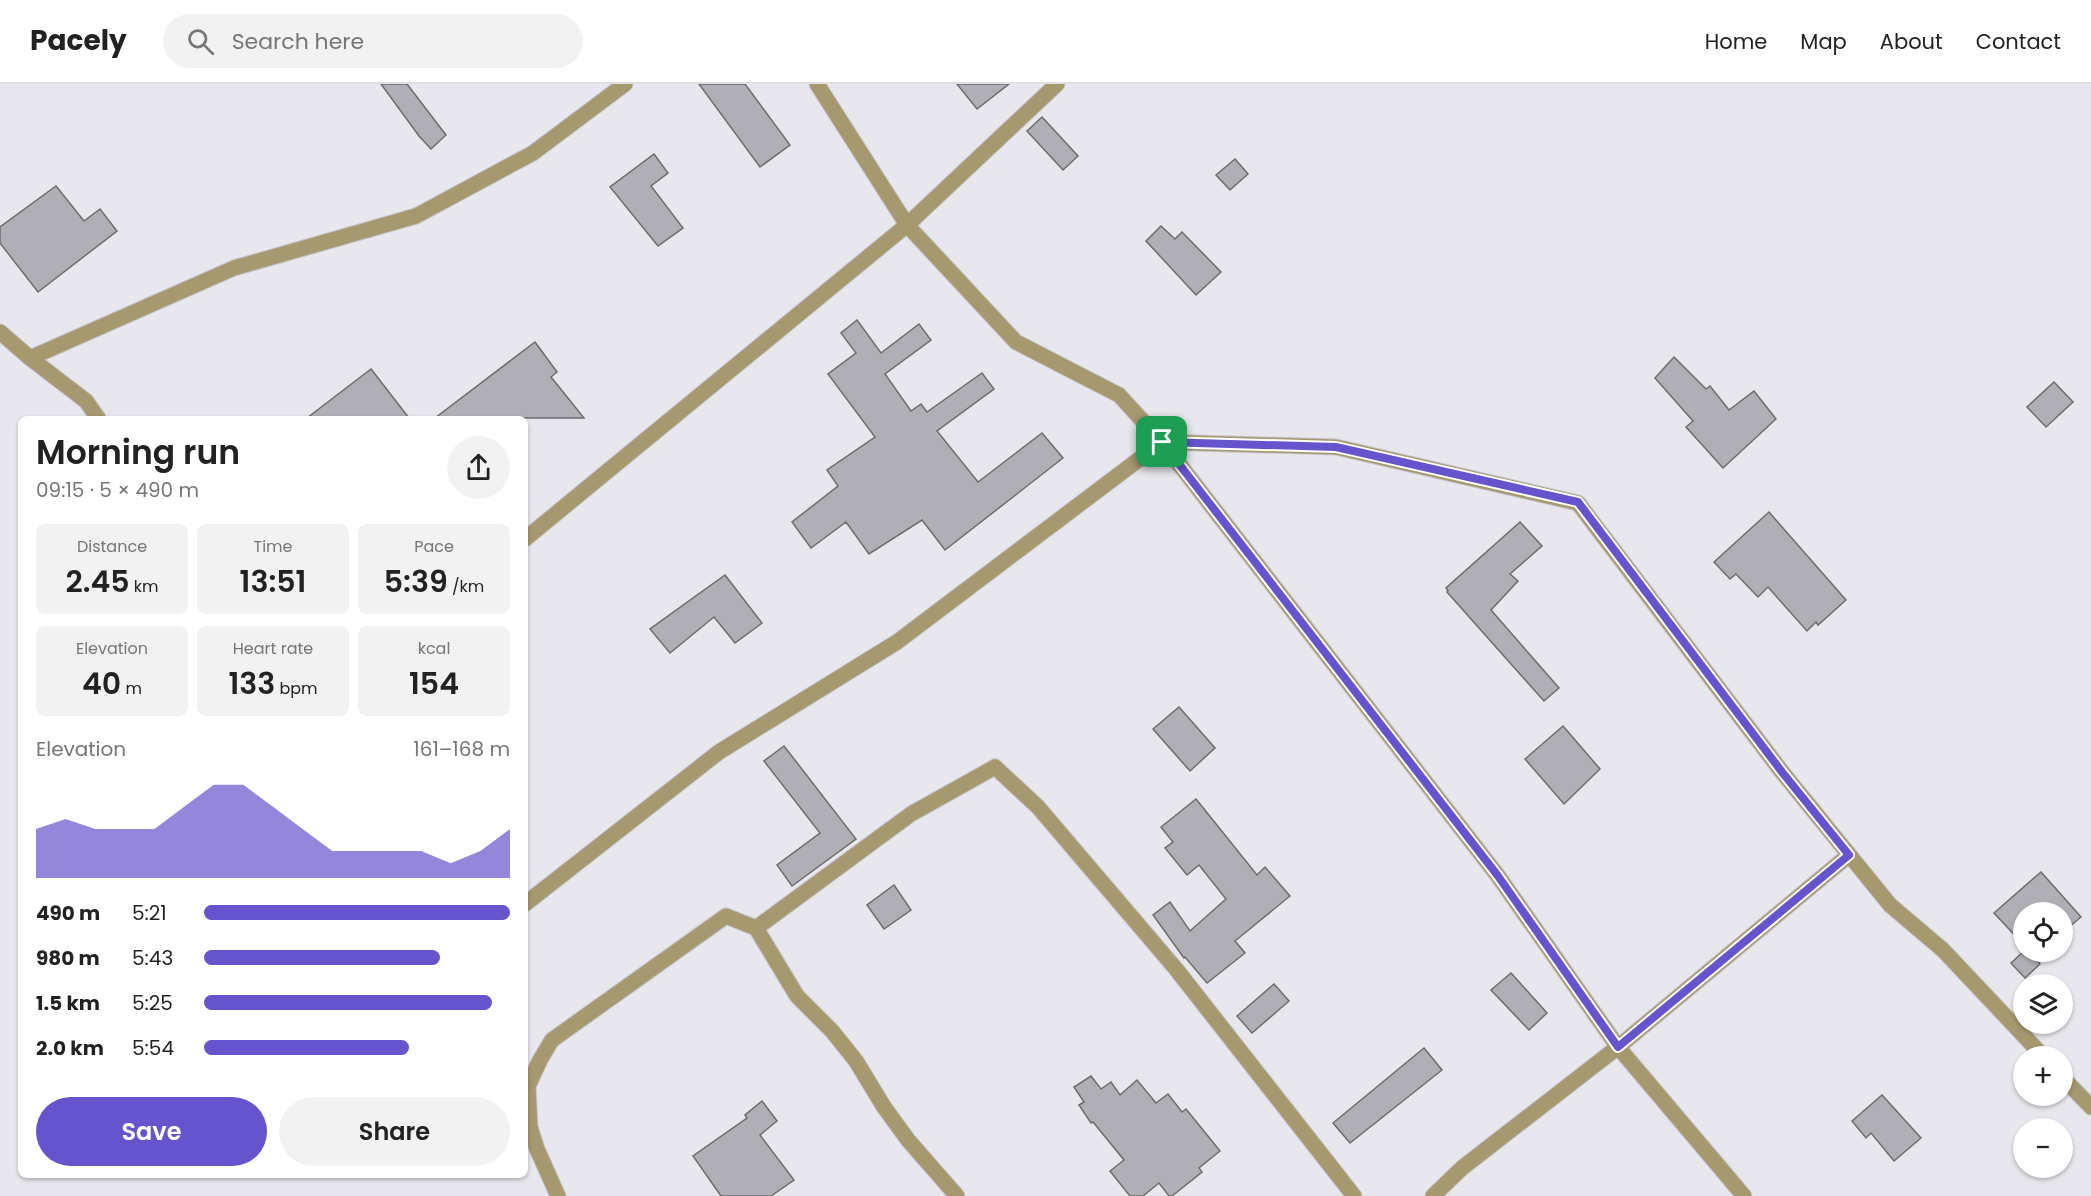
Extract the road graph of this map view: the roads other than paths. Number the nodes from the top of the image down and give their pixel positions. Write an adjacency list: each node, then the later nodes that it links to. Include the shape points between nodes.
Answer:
1 (625, 84): 6 (street, via 533,153 416,216 234,268)
2 (817, 84): 4 (street)
3 (1057, 84): 4 (street)
4 (907, 225): 8 (street, via 1016,342 1119,395); 9 (street)
5 (0, 332): 6 (street)
6 (30, 358): 7 (street, via 86,401)
7 (97, 416)
8 (1162, 442): 10 (street, via 1336,447 1578,502); 11 (street, via 897,642 719,752); 14 (street, via 1498,876)
9 (528, 537)
10 (1849, 855): 13 (street, via 1890,905 1943,950); 14 (street)
11 (528, 902)
12 (756, 928): 17 (street, via 726,916 552,1040 528,1086 530,1127); 18 (street, via 797,996 844,1046 908,1140); 19 (street, via 911,814 995,767 1038,807 1176,969)
13 (2034, 1046)
14 (1618, 1047): 20 (street, via 1462,1168); 21 (street)
15 (2073, 1088): 16 (street)
16 (2091, 1107)
17 (558, 1196)
18 (957, 1196)
19 (1354, 1196)
20 (1432, 1196)
21 (1744, 1196)

